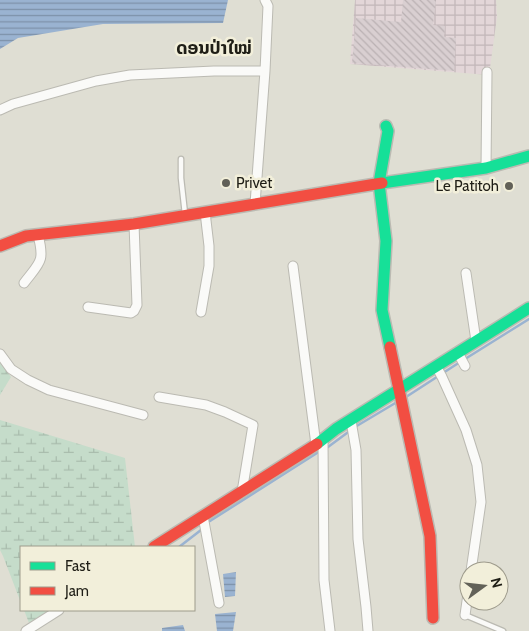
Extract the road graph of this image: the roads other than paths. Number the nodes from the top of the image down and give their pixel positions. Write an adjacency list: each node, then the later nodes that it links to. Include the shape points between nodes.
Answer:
1 (265, 0): 2 (street, via 268,6)
2 (265, 71): 4 (street, via 130,75 96,81); 10 (street)
3 (488, 72): 8 (street)
4 (0, 110)
5 (386, 126): 9 (street, via 388,131)
6 (529, 156): 8 (street)
7 (181, 159): 12 (lane)
8 (486, 168): 9 (street)
9 (378, 182): 10 (street); 25 (street, via 386,241 382,310)
10 (255, 204): 11 (street)
11 (205, 212): 12 (street); 21 (street, via 209,266)
12 (185, 216): 13 (street)
13 (134, 224): 14 (street); 19 (street, via 137,305 134,311)
14 (38, 234): 15 (street); 18 (street, via 42,257)
15 (0, 246)
16 (293, 266): 29 (street)
17 (466, 273): 22 (street)
18 (24, 282)
19 (88, 307)
20 (529, 308): 22 (street)
21 (201, 312)
22 (476, 342): 24 (street, via 461,360)
23 (0, 354): 27 (street, via 11,370 49,390)
24 (439, 371): 25 (street); 33 (street, via 466,430 477,466 481,502)
25 (398, 390): 28 (street); 38 (street, via 430,536)
26 (159, 397): 30 (street, via 206,405 253,425)
27 (143, 415)
28 (351, 423): 29 (street, via 336,429); 41 (street, via 356,450 358,539)
29 (320, 442): 30 (street); 40 (street, via 324,580)
30 (242, 492): 31 (street)
31 (203, 516): 32 (street); 34 (street)
32 (156, 546)
33 (472, 561)
34 (219, 603)
35 (57, 611): 39 (street)
36 (466, 611): 37 (street)
37 (465, 615): 42 (lane)
38 (433, 618)
39 (26, 631)
40 (330, 631)
41 (368, 631)
42 (503, 631)

